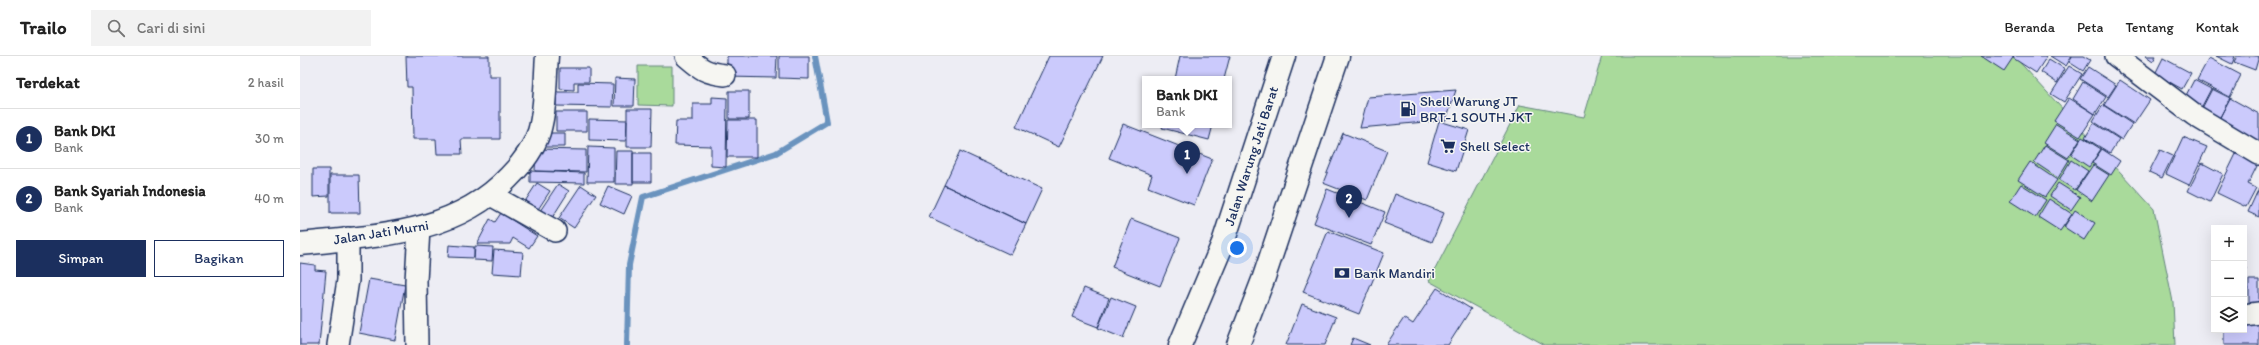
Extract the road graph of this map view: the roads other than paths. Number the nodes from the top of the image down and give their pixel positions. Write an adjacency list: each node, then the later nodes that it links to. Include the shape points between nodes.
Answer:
1 (547, 56): 8 (main road, Jalan Jati Murni, via 543,115 532,150)
2 (686, 56): 6 (street, via 700,69)
3 (1284, 56): 17 (main road, Jalan Warung Jati Barat, via 1222,243)
4 (1338, 56): 18 (main road, via 1263,280)
5 (2116, 56): 7 (street, via 2194,115)
6 (725, 75)
7 (2259, 154)
8 (491, 195): 9 (main road, Jalan Jati Murni, via 456,216); 10 (street)
9 (419, 229): 11 (main road, Jalan Jati Murni); 16 (street, via 416,281)
10 (555, 230)
11 (348, 238): 12 (main road, Jalan Jati Murni); 15 (street, via 348,280)
12 (300, 244)
13 (2259, 313): 14 (street)
14 (2247, 315)
15 (338, 345)
16 (417, 345)
17 (1180, 345)
18 (1238, 345)

